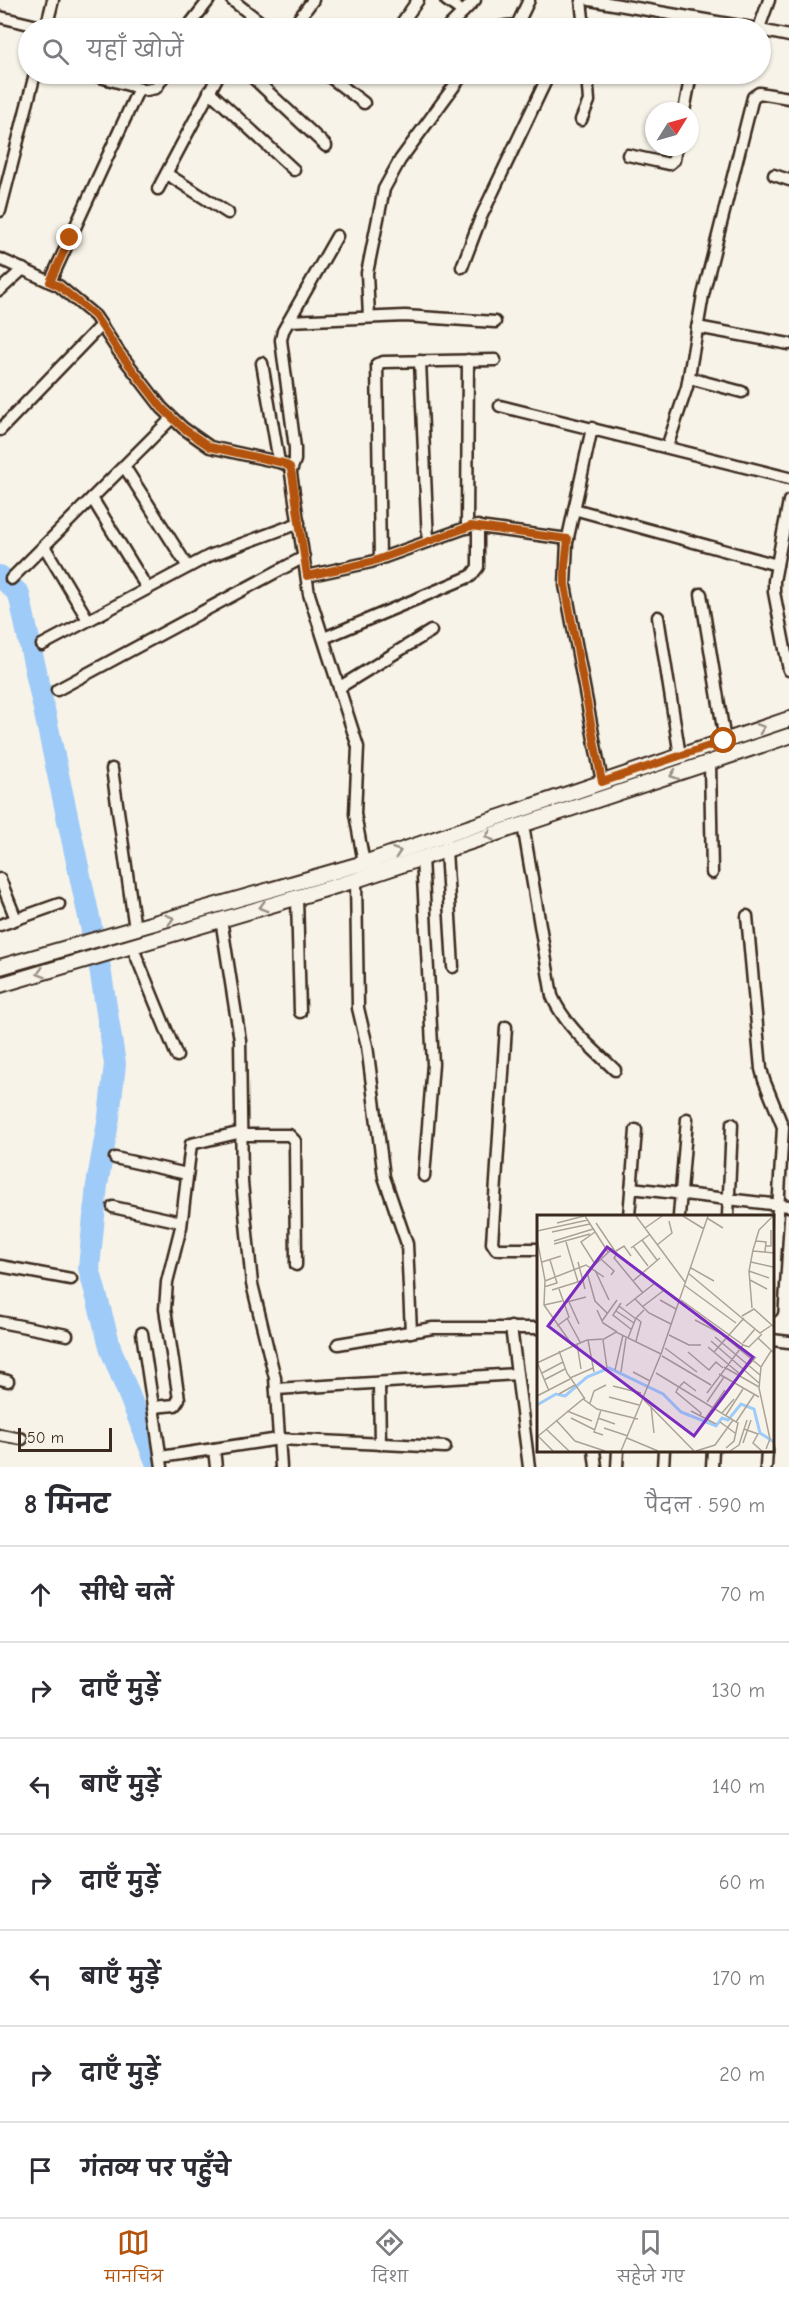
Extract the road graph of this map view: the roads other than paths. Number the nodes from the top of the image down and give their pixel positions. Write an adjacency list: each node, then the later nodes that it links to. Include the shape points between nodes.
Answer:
1 (53, 0): 17 (street)
2 (209, 0): 18 (street)
3 (232, 0): 14 (street)
4 (313, 0): 20 (street)
5 (418, 0): 21 (street)
6 (446, 0): 13 (street)
7 (475, 0): 13 (street)
8 (530, 0): 23 (street)
9 (582, 0): 24 (street)
10 (590, 0): 12 (street)
11 (769, 0): 26 (street)
12 (624, 3): 15 (street)
13 (463, 12): 22 (street)
14 (252, 16): 19 (street)
15 (682, 16): 25 (street)
16 (0, 17): 27 (street)
17 (48, 18)
18 (196, 18)
19 (255, 18)
20 (300, 18)
21 (405, 18)
22 (457, 18)
23 (521, 18)
24 (583, 18)
25 (694, 18)
26 (763, 18)
27 (18, 21)
28 (771, 32): 29 (street)
29 (789, 36)
30 (32, 84): 54 (street)
31 (125, 84): 40 (street)
32 (159, 84): 40 (street, via 156,88)
33 (213, 84): 41 (street)
34 (260, 84): 46 (street)
35 (339, 84): 44 (street)
36 (456, 84): 62 (street, via 400,160 384,189 368,273)
37 (544, 84): 58 (street, via 481,217)
38 (588, 84): 45 (street, via 589,101)
39 (690, 84): 43 (street)
40 (139, 88): 60 (street)
41 (209, 91): 49 (street); 50 (street)
42 (789, 98): 66 (street, via 759,93 753,97)
43 (686, 102)
44 (364, 103)
45 (581, 120)
46 (326, 146)
47 (628, 154): 48 (street, via 669,164)
48 (675, 156)
49 (294, 170)
50 (167, 174): 53 (street); 55 (street)
51 (774, 175): 52 (street)
52 (789, 180)
53 (159, 189)
54 (0, 212)
55 (228, 213)
56 (337, 236): 63 (street)
57 (0, 259): 59 (street)
58 (462, 267)
59 (23, 269): 60 (street); 61 (street)
60 (50, 282): 65 (street, via 95,316)
61 (0, 290)
62 (369, 317): 63 (street); 64 (street)
63 (289, 321): 81 (street, via 283,331 281,349 295,448)
64 (495, 322)
65 (101, 325): 75 (street); 77 (street)
66 (697, 327): 67 (street); 72 (street)
67 (789, 344)
68 (468, 360): 69 (street); 70 (street); 87 (street)
69 (495, 360)
70 (420, 361): 89 (street); 92 (street, via 383,362 376,368)
71 (262, 363): 79 (street)
72 (689, 378): 73 (street); 78 (street)
73 (742, 392)
74 (500, 406): 76 (street)
75 (172, 418): 79 (street, via 210,447); 80 (street)
76 (592, 428): 78 (street); 85 (street)
77 (0, 430)
78 (667, 447): 82 (street)
79 (279, 462): 81 (street)
80 (124, 466): 83 (street); 94 (street)
81 (291, 471): 86 (street)
82 (789, 478)
83 (92, 498): 90 (street); 97 (street)
84 (789, 501): 93 (street)
85 (574, 509): 88 (street); 93 (street)
86 (299, 523): 91 (street); 94 (street)
87 (472, 527): 88 (street); 89 (street); 102 (street, via 478,567 471,576)
88 (568, 539): 113 (street, via 565,585)
89 (428, 542): 92 (street)
90 (44, 546): 96 (street); 100 (street)
91 (304, 557): 95 (street); 106 (street)
92 (380, 559): 95 (street)
93 (777, 565): 104 (street, via 774,592)
94 (188, 567): 97 (street)
95 (307, 576): 102 (street)
96 (11, 579)
97 (147, 588): 100 (street)
98 (701, 594): 109 (street)
99 (658, 617): 110 (street)
100 (88, 620): 103 (street)
101 (431, 631): 105 (street)
102 (324, 638): 105 (street)
103 (42, 645)
104 (789, 670)
105 (340, 687): 117 (street, via 358,747 355,814)
106 (57, 690)
107 (789, 719): 109 (main road, one-way to 107)
108 (789, 736): 111 (main road)
109 (725, 741): 110 (main road)
110 (680, 756): 113 (main road)
111 (710, 763): 114 (main road, one-way to 114); 118 (street)
112 (112, 769): 127 (street)
113 (602, 782): 117 (main road, one-way to 113)
114 (523, 825): 115 (main road, one-way to 115); 135 (street, via 552,996 568,1024)
115 (446, 850): 116 (main road); 130 (street)
116 (422, 858): 120 (main road); 142 (street, via 433,1064)
117 (364, 863): 127 (main road, one-way to 117)
118 (712, 873)
119 (0, 879): 124 (street)
120 (356, 880): 121 (main road); 160 (street, via 358,1008 367,1046 384,1177 407,1244)
121 (297, 897): 125 (main road, one-way to 125); 132 (street)
122 (59, 904): 124 (street)
123 (747, 916): 146 (street, via 762,1069 783,1127)
124 (16, 919): 126 (street)
125 (220, 920): 128 (main road); 139 (street, via 240,1040)
126 (0, 925)
127 (135, 929): 129 (main road)
128 (132, 946): 131 (main road, one-way to 131); 134 (street)
129 (0, 967)
130 (453, 967)
131 (0, 985)
132 (300, 1012)
133 (506, 1027): 152 (street, via 492,1243 496,1249)
134 (177, 1056)
135 (615, 1070)
136 (687, 1119): 144 (street)
137 (732, 1124): 145 (street)
138 (636, 1130): 143 (street)
139 (242, 1134): 141 (street, via 191,1144); 153 (street, via 289,1135 295,1141); 168 (street, via 242,1182 252,1284)
140 (115, 1158): 141 (street)
141 (188, 1174): 151 (street)
142 (424, 1176)
143 (631, 1188): 144 (street); 148 (street)
144 (681, 1194): 145 (street); 149 (street)
145 (729, 1200): 146 (street); 150 (street)
146 (784, 1205): 156 (street)
147 (113, 1207): 151 (street)
148 (629, 1215)
149 (679, 1215)
150 (728, 1215)
151 (181, 1222): 169 (street, via 165,1296 179,1399 175,1405)
152 (537, 1249)
153 (296, 1265)
154 (0, 1266): 155 (street)
155 (70, 1279)
156 (774, 1293)
157 (0, 1322): 162 (street)
158 (511, 1328): 159 (street); 160 (street, via 444,1327); 166 (street)
159 (537, 1328)
160 (411, 1332): 165 (street)
161 (142, 1333): 169 (street)
162 (67, 1335)
163 (774, 1340): 164 (street)
164 (789, 1342)
165 (338, 1344)
166 (517, 1374): 167 (street); 183 (street)
167 (379, 1383): 168 (street); 173 (street)
168 (276, 1389): 172 (street)
169 (153, 1407): 180 (street)
170 (0, 1436): 171 (street)
171 (22, 1439)
172 (279, 1439): 173 (street); 175 (street); 182 (street)
173 (380, 1444): 174 (street)
174 (445, 1447)
175 (214, 1449): 180 (street); 181 (street)
176 (594, 1452): 184 (street)
177 (618, 1452): 185 (street)
178 (664, 1452): 186 (street)
179 (713, 1452): 187 (street)
180 (162, 1462)
181 (216, 1467)
182 (280, 1467)
183 (529, 1467)
184 (596, 1467)
185 (617, 1467)
186 (663, 1467)
187 (712, 1467)

